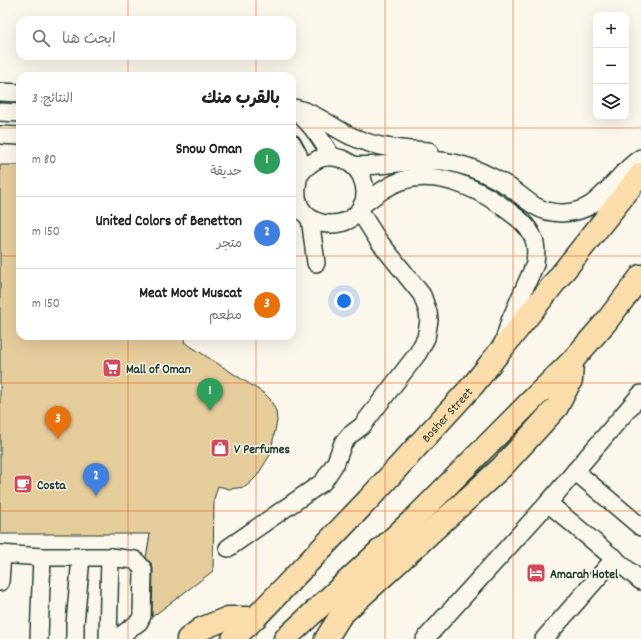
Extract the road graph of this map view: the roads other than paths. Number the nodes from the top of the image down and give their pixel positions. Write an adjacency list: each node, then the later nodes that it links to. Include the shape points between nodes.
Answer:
1 (0, 92): 2 (street)
2 (16, 93)
3 (296, 109): 13 (street, via 308,112 341,131 370,143 386,148 445,154 470,164)
4 (0, 112): 5 (street)
5 (16, 112)
6 (296, 112): 10 (street, via 318,135)
7 (0, 135): 8 (street)
8 (16, 136)
9 (296, 150): 15 (street)
10 (332, 156): 12 (street); 15 (street, via 315,160)
11 (641, 158): 13 (street, via 592,204 564,213 554,213 536,207 507,186)
12 (352, 165): 13 (street, via 376,166 433,160); 16 (street, via 363,179 365,188)
13 (481, 172)
14 (641, 174): 22 (main road, Bosher Street)
15 (297, 179): 17 (street, via 296,195)
16 (360, 207): 18 (street, via 347,221); 19 (street, via 371,230); 22 (street, via 398,182 414,178 442,180 463,185 488,197 528,228 536,245 535,264 510,321)
17 (303, 215): 18 (street, via 324,224); 20 (street)
18 (340, 224): 19 (street, via 363,234)
19 (385, 249): 28 (street, via 426,303 429,320 423,346 362,426 343,443 336,462 323,482)
20 (316, 263)
21 (640, 276): 23 (main road, via 606,322)
22 (501, 352): 37 (main road, Bosher Street, via 373,495)
23 (572, 361): 36 (main road, via 571,380 558,407 502,467); 45 (main road, via 534,396 416,518)
24 (638, 404): 25 (street)
25 (575, 471): 26 (street); 27 (street)
26 (548, 503): 33 (street); 48 (street)
27 (641, 527)
28 (228, 548)
29 (1, 554): 30 (street); 35 (street)
30 (42, 557): 31 (street); 39 (street)
31 (81, 557): 32 (street); 40 (street)
32 (110, 557): 41 (street); 42 (street, via 135,560 143,569 142,616 139,622)
33 (615, 558): 34 (street); 38 (street)
34 (641, 581)
35 (0, 582)
36 (342, 615): 46 (main road); 47 (main road)
37 (255, 618): 43 (main road, via 228,618 201,629); 44 (main road, Bosher Street)
38 (548, 638)
39 (39, 639)
40 (75, 639)
41 (108, 639)
42 (116, 639)
43 (188, 639)
44 (233, 639)
45 (285, 639)
46 (316, 639)
47 (326, 639)
48 (425, 639)

